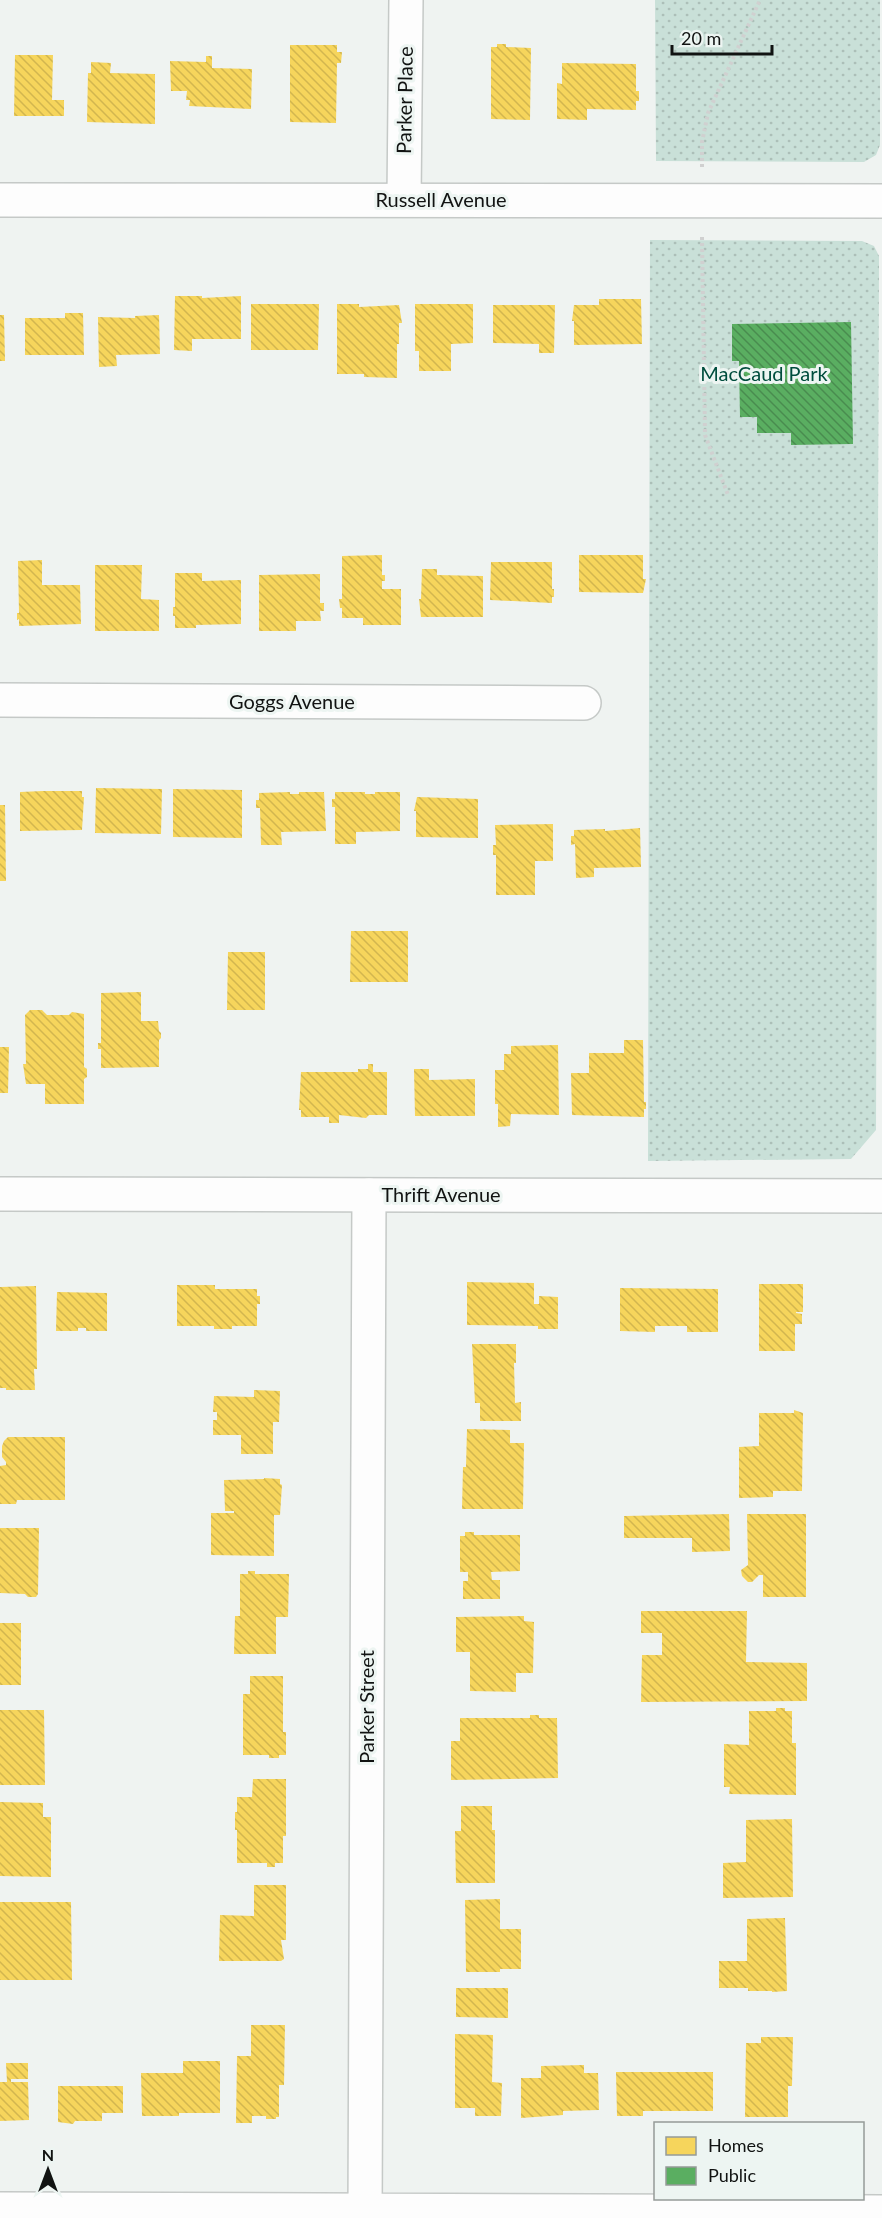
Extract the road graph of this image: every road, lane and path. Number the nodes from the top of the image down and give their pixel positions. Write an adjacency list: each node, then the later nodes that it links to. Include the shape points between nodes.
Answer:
1 (406, 0): 5 (street, Parker Place)
2 (760, 0): 3 (path, via 708,113)
3 (702, 167)
4 (0, 200): 5 (street, Russell Avenue)
5 (404, 200): 6 (street, Russell Avenue)
6 (882, 201)
7 (702, 237): 8 (path, via 705,435)
8 (728, 495)
9 (0, 700): 10 (street, Goggs Avenue)
10 (584, 703)
11 (0, 1194): 12 (street, Thrift Avenue)
12 (369, 1195): 13 (street, Thrift Avenue); 16 (street, Parker Street)
13 (882, 1196)
14 (0, 2209): 16 (street)
15 (882, 2212): 16 (street)
16 (365, 2214)

